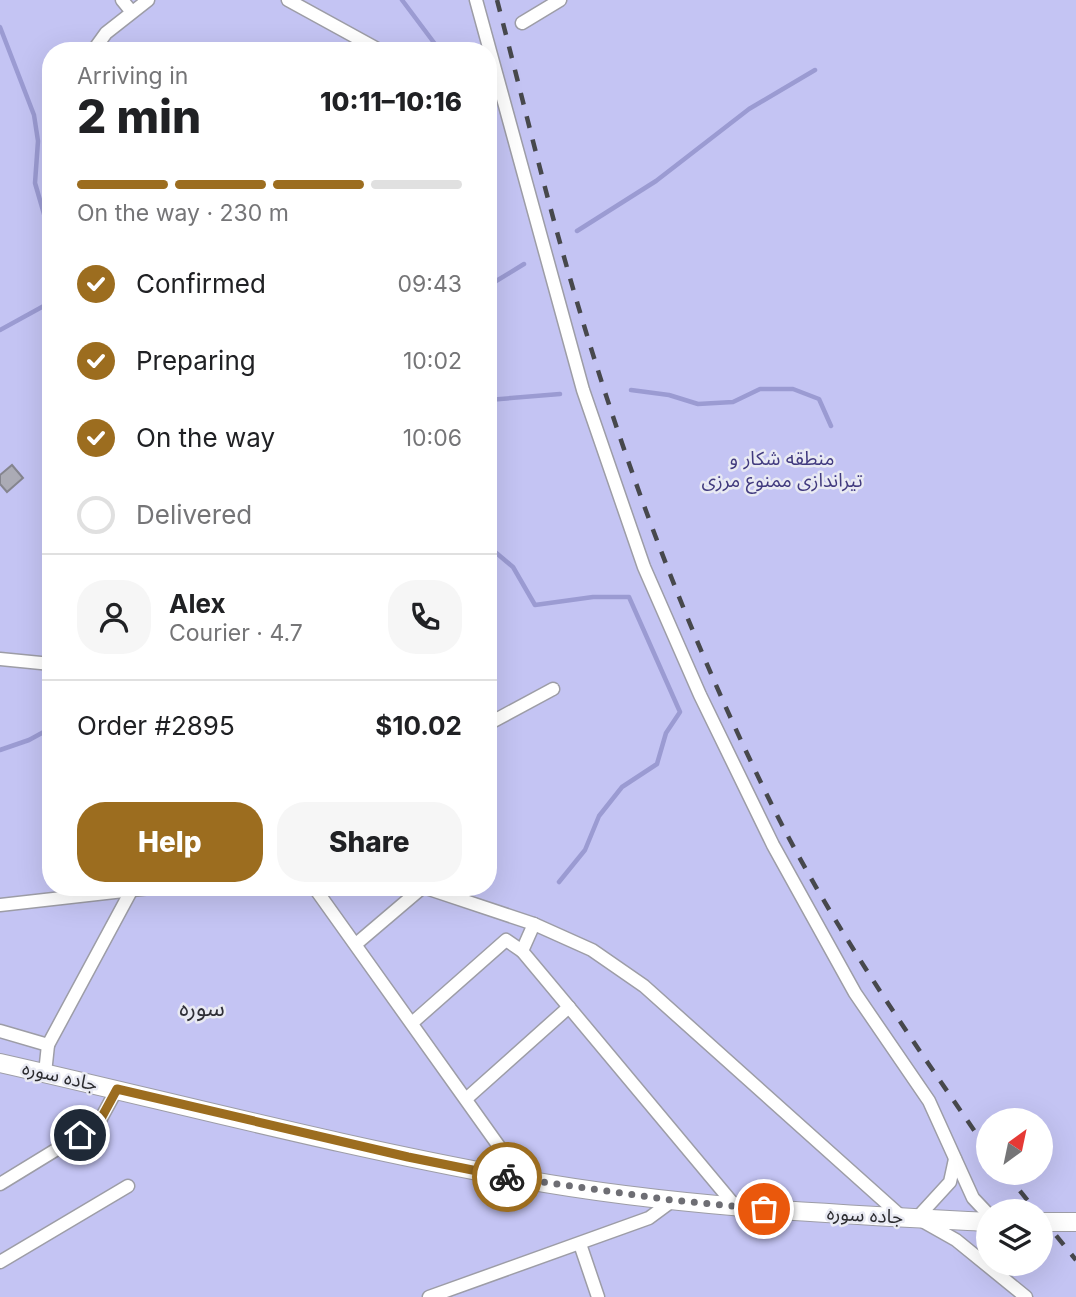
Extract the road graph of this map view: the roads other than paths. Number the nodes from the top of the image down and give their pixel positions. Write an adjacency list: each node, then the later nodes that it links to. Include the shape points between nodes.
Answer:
1 (122, 0): 6 (street)
2 (148, 0): 6 (street)
3 (288, 0): 9 (street)
4 (477, 0): 10 (street)
5 (560, 0): 7 (street)
6 (131, 11): 8 (street)
7 (522, 23)
8 (100, 42)
9 (365, 42)
10 (484, 42)
11 (497, 91): 33 (street, via 583,390 644,567 774,845 855,993 929,1101)
12 (0, 659): 13 (street)
13 (42, 663)
14 (553, 689): 15 (street)
15 (497, 719)
16 (84, 896): 21 (street)
17 (128, 896): 28 (street)
18 (321, 896): 23 (street)
19 (412, 896): 23 (street)
20 (450, 896): 22 (street)
21 (0, 905)
22 (534, 924): 24 (street); 40 (street, via 592,950 644,986)
23 (356, 944): 26 (street)
24 (522, 951): 25 (street); 26 (street, via 506,940)
25 (569, 1007): 32 (street); 39 (street)
26 (412, 1023): 32 (street)
27 (0, 1031): 28 (street)
28 (48, 1045): 30 (street)
29 (0, 1063): 30 (main road, جاده سوره)
30 (45, 1073): 31 (main road, جاده سوره)
31 (117, 1089): 34 (main road, جاده سوره); 35 (street, via 98,1124)
32 (466, 1099): 34 (street)
33 (956, 1155): 38 (street); 40 (street, via 950,1182)
34 (523, 1180): 37 (main road, جاده سوره)
35 (0, 1184)
36 (128, 1186): 45 (street)
37 (671, 1200): 39 (main road, جاده سوره); 44 (street, via 649,1218)
38 (976, 1202)
39 (736, 1207): 40 (main road, جاده سوره)
40 (910, 1218): 41 (main road, جاده سوره); 46 (street, via 956,1240)
41 (976, 1221)
42 (1053, 1222): 43 (main road)
43 (1076, 1222)
44 (580, 1244): 47 (street); 49 (street)
45 (0, 1262)
46 (1006, 1278): 50 (street)
47 (452, 1293): 48 (street)
48 (429, 1297)
49 (598, 1297)
50 (1026, 1297)

